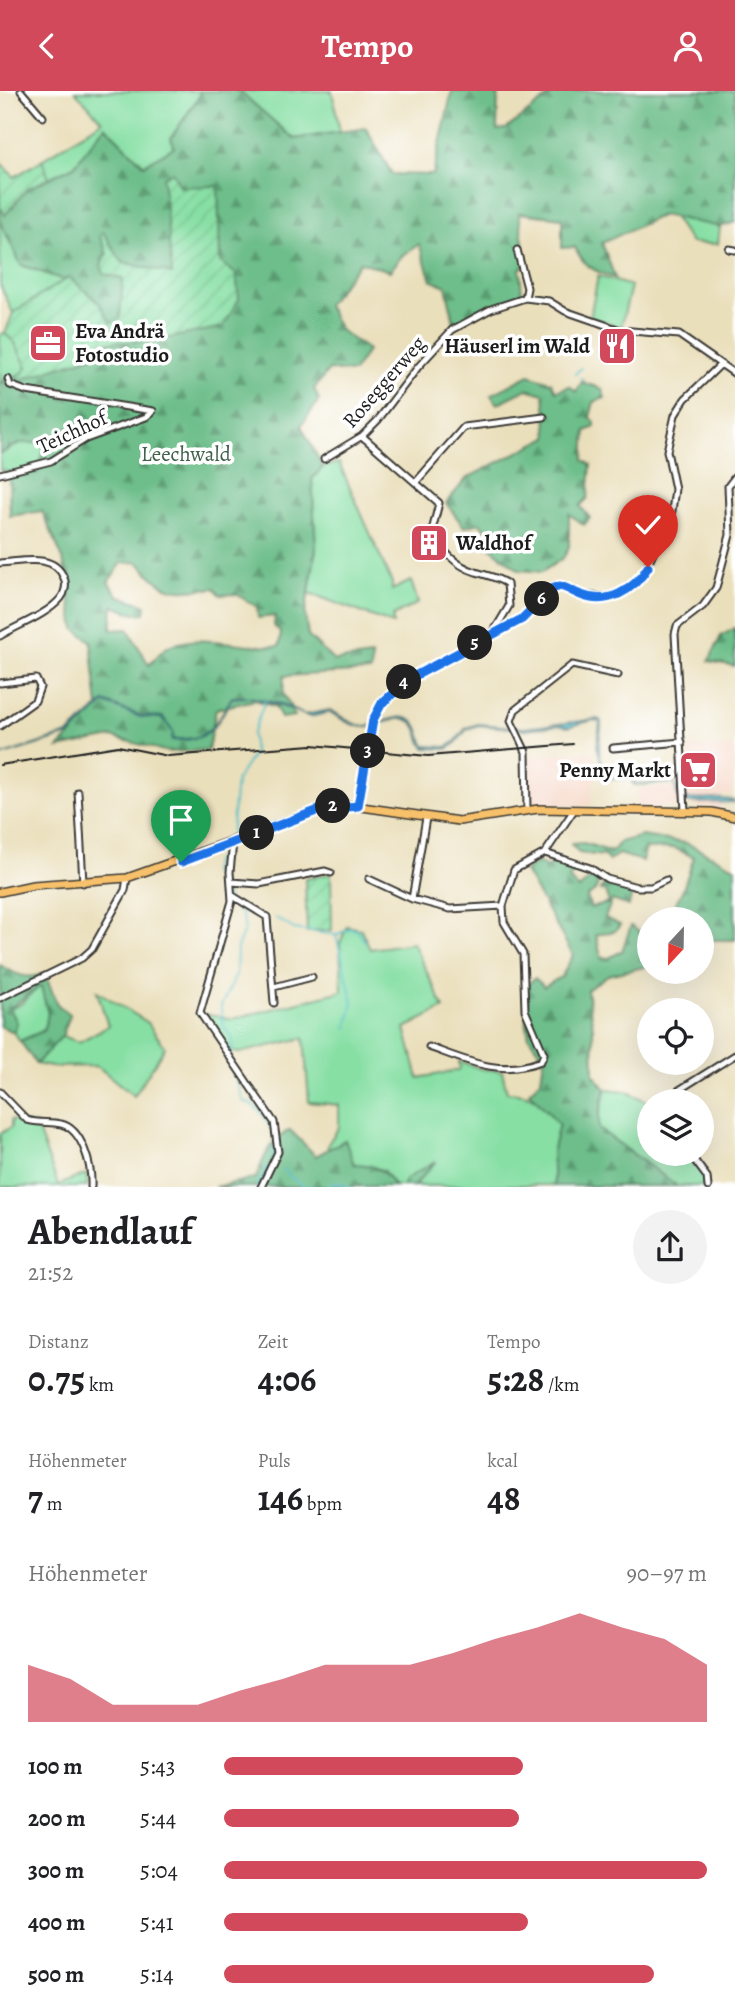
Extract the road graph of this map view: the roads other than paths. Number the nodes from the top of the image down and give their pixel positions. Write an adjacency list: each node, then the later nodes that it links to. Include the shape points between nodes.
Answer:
1 (21, 91): 2 (street)
2 (43, 117)
3 (517, 250): 4 (street, via 527,288)
4 (525, 298): 5 (street, via 549,301 620,330 679,335); 9 (street, Roseggerweg, via 491,309 452,330)
5 (720, 365): 6 (street); 17 (street, via 675,415 667,451 675,489 672,511 637,584 627,591 594,598 560,586 522,619)
6 (735, 374)
7 (8, 379): 11 (street, Teichhof, via 10,385 26,391 153,411 86,439 51,461)
8 (544, 417): 13 (street, via 464,427)
9 (362, 436): 10 (street, Roseggerweg); 13 (street)
10 (324, 459)
11 (0, 474)
12 (735, 477): 14 (street, via 728,493)
13 (416, 482): 17 (street, via 439,503 432,531 450,557 507,585 509,606)
14 (730, 535): 15 (street); 22 (street, via 710,599 677,626)
15 (735, 542)
16 (0, 563): 18 (street, via 43,560 56,566 65,588 56,603)
17 (492, 634): 25 (street, via 399,686 382,703 373,720)
18 (0, 636)
19 (618, 675): 27 (street, via 572,665 515,710 512,723 526,752)
20 (0, 684): 21 (street, via 29,678 36,679 40,687 35,701)
21 (0, 726)
22 (682, 742): 23 (street); 26 (street)
23 (613, 748)
24 (78, 792): 38 (street)
25 (358, 806): 30 (main road); 31 (main road, via 319,810)
26 (685, 807): 28 (main road); 29 (main road)
27 (527, 810): 28 (main road); 30 (main road, via 470,820)
28 (574, 810): 32 (street)
29 (735, 817)
30 (426, 818): 40 (street)
31 (228, 844): 34 (main road); 37 (street)
32 (545, 853): 36 (street, via 637,887); 42 (street, via 514,870)
33 (331, 873): 37 (street, via 259,884)
34 (127, 879): 38 (main road); 45 (street, via 102,933 82,958)
35 (369, 879): 40 (street)
36 (666, 880)
37 (231, 882): 41 (street)
38 (83, 883): 39 (main road, via 33,884)
39 (0, 893)
40 (412, 899): 42 (street, via 450,909)
41 (232, 902): 44 (street, via 267,917); 53 (street, via 200,1013 274,1122 278,1151)
42 (503, 906): 47 (street, via 503,922 523,954 525,1010 544,1054 541,1061 513,1068 483,1067)
43 (312, 977): 44 (street)
44 (274, 987): 46 (street)
45 (0, 998)
46 (274, 1003)
47 (429, 1047)
48 (735, 1055): 49 (street)
49 (681, 1089)
50 (0, 1092): 52 (street, via 27,1120 60,1124 74,1132 86,1156)
51 (699, 1166): 54 (street)
52 (91, 1187)
53 (261, 1187)
54 (708, 1187)

